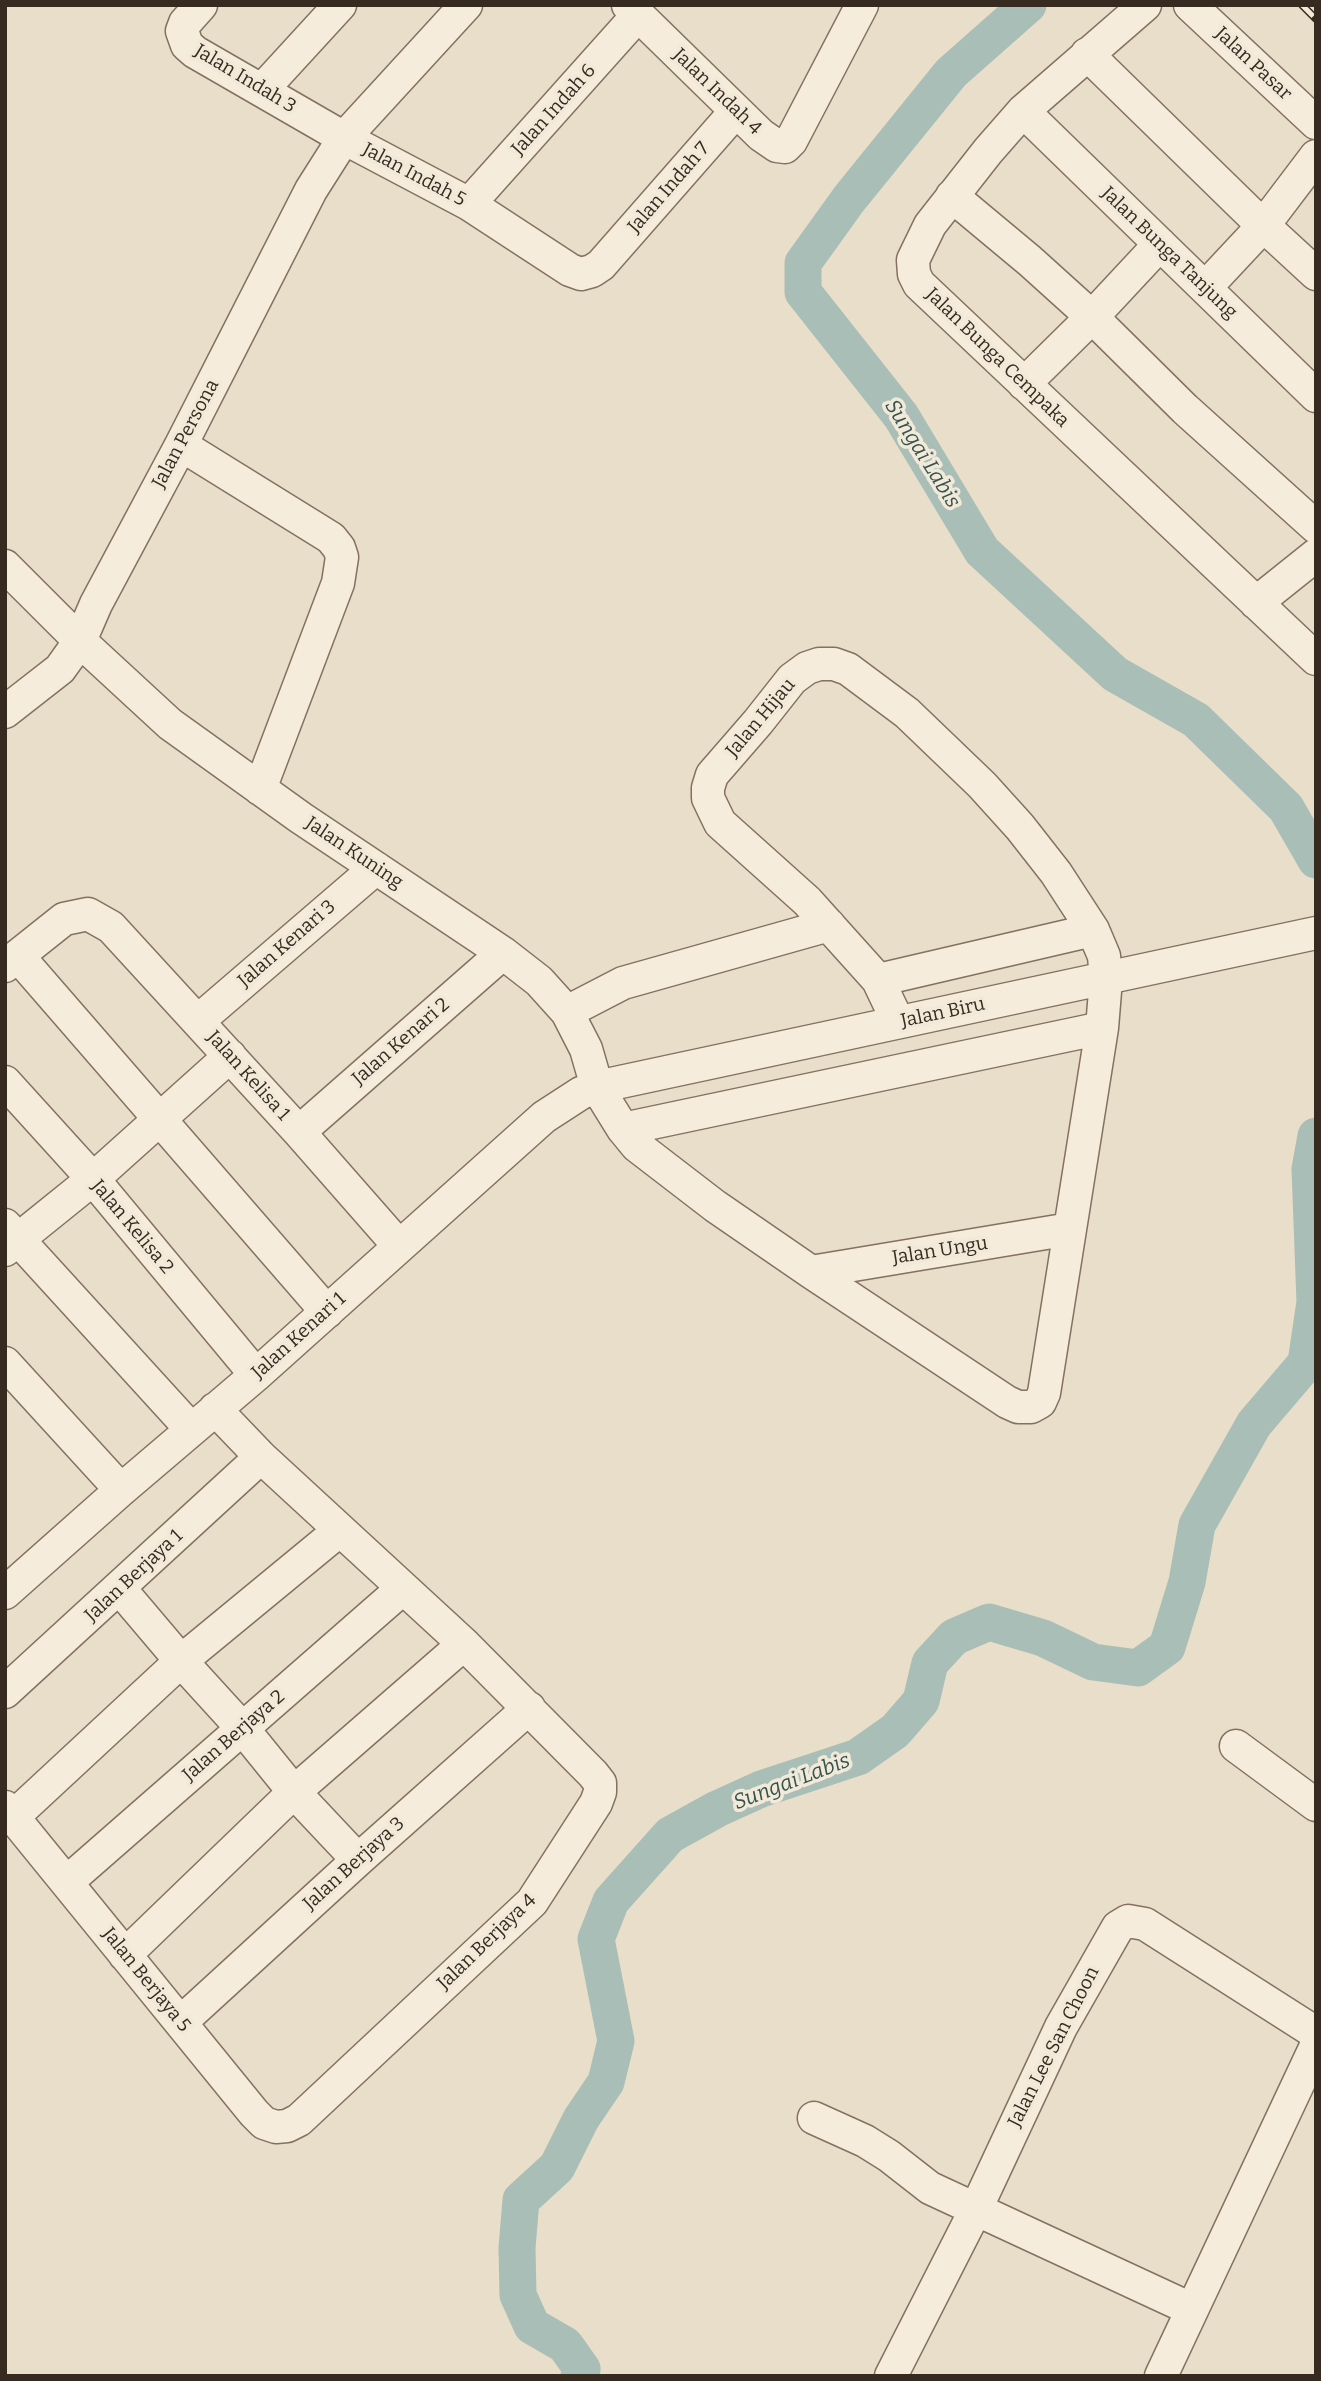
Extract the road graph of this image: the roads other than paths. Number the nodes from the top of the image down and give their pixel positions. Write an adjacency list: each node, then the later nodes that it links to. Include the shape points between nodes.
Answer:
1 (201, 5): 9 (street, Jalan Indah 3, via 182,31 187,45)
2 (341, 5): 9 (street)
3 (466, 5): 13 (street, Jalan Indah 5)
4 (862, 5): 10 (street, Jalan Indah 4, via 791,142 777,146)
5 (1145, 5): 8 (street, Jalan Bunga Cempaka)
6 (1190, 5): 12 (street, Jalan Pasar)
7 (633, 10): 10 (street, Jalan Indah 4); 16 (street, Jalan Indah 6)
8 (1087, 54): 11 (street, Jalan Bunga Cempaka); 17 (street)
9 (262, 90): 13 (street, Jalan Indah 3)
10 (736, 111): 19 (street, Jalan Indah 7)
11 (1023, 111): 15 (street, Jalan Bunga Cempaka); 18 (street, Jalan Bunga Tanjung)
12 (1316, 124)
13 (344, 138): 16 (street, Jalan Indah 5); 25 (street, Jalan Persona, via 310,190)
14 (1316, 156): 17 (street)
15 (952, 196): 22 (street); 23 (street, Jalan Bunga Cempaka, via 919,244 914,274 919,284)
16 (469, 204): 19 (street, Jalan Indah 5, via 570,270 581,274)
17 (1263, 226): 20 (street); 21 (street)
18 (1160, 244): 21 (street, Jalan Bunga Tanjung); 22 (street)
19 (601, 265)
20 (1316, 274)
21 (1205, 288): 24 (street, Jalan Bunga Tanjung)
22 (1092, 317): 23 (street); 26 (street, via 1185,409)
23 (1024, 384): 29 (street, Jalan Bunga Cempaka)
24 (1316, 396)
25 (181, 445): 30 (street, Jalan Persona); 33 (street, via 331,538 342,557 338,583)
26 (1316, 527)
27 (1316, 555): 29 (street)
28 (5, 566): 30 (street, Jalan Kuning)
29 (1256, 603): 31 (street, Jalan Bunga Cempaka)
30 (80, 641): 32 (street, Jalan Persona, via 60,669); 33 (street, Jalan Kuning, via 170,724)
31 (1316, 659)
32 (11, 698)
33 (260, 789): 34 (street, Jalan Kuning)
34 (376, 868): 38 (street, Jalan Kuning); 43 (street, Jalan Kenari 3)
35 (829, 925): 36 (street, Jalan Hijau, via 720,822 708,798 712,775 792,679 819,664 848,668 906,713 982,785 1049,864); 41 (street, Jalan Hijau); 42 (street, via 623,983)
36 (1093, 930): 40 (street, Jalan Hijau, via 1104,956); 41 (street)
37 (1302, 936): 40 (street, Jalan Biru)
38 (503, 953): 42 (street, Jalan Kuning, via 540,981); 51 (street, Jalan Kenari 2)
39 (12, 961): 43 (street, Jalan Kelisa 1, via 64,919 88,914 111,927); 49 (street)
40 (1106, 979): 44 (street, Jalan Biru); 45 (street, Jalan Hijau)
41 (878, 980): 44 (street, Jalan Hijau)
42 (567, 1012): 48 (street, Jalan Kuning, via 586,1049)
43 (198, 1021): 46 (street, Jalan Kelisa 1)
44 (898, 1022): 48 (street, Jalan Biru)
45 (1102, 1028): 50 (street); 53 (street, Jalan Hijau)
46 (230, 1056): 49 (street); 51 (street, Jalan Kelisa 1)
47 (5, 1082): 52 (street, Jalan Kelisa 2)
48 (597, 1087): 50 (street, Jalan Kuning); 55 (street, Jalan Kenari 1, via 544,1117)
49 (160, 1117): 52 (street); 57 (street)
50 (622, 1129): 56 (street, Jalan Kuning, via 637,1146 715,1206)
51 (299, 1132): 55 (street, Jalan Kelisa 1)
52 (93, 1179): 54 (street); 59 (street, Jalan Kelisa 2)
53 (1070, 1229): 56 (street, Jalan Ungu); 56 (street, Jalan Hijau, via 1044,1393 1031,1407 1018,1408 1007,1402)
54 (9, 1238): 61 (street)
55 (399, 1246): 57 (street, Jalan Kenari 1)
56 (810, 1272)
57 (327, 1312): 59 (street, Jalan Kenari 1)
58 (5, 1363): 63 (street)
59 (256, 1375): 60 (street, Jalan Kenari 1)
60 (215, 1409): 61 (street, Jalan Kenari 1); 62 (street)
61 (191, 1429): 63 (street, Jalan Kenari 1)
62 (261, 1457): 64 (street); 65 (street, Jalan Berjaya 1)
63 (121, 1489): 67 (street, Jalan Kenari 1)
64 (340, 1530): 66 (street); 69 (street)
65 (120, 1589): 69 (street); 70 (street, Jalan Berjaya 1)
66 (402, 1589): 68 (street); 72 (street, Jalan Berjaya 2)
67 (5, 1593)
68 (464, 1644): 71 (street); 74 (street)
69 (181, 1661): 72 (street); 76 (street)
70 (5, 1692)
71 (530, 1708): 77 (street, Jalan Berjaya 3); 84 (street, Jalan Berjaya 4, via 600,1783 596,1803 532,1902)
72 (243, 1729): 74 (street); 78 (street, Jalan Berjaya 2)
73 (1236, 1746): 75 (street)
74 (294, 1792): 77 (street); 79 (street)
75 (1316, 1805)
76 (9, 1812): 78 (street, Jalan Berjaya 5)
77 (358, 1860): 80 (street, Jalan Berjaya 3)
78 (67, 1882): 79 (street, Jalan Berjaya 5)
79 (125, 1955): 80 (street, Jalan Berjaya 5)
80 (181, 2022): 84 (street, Jalan Berjaya 5, via 264,2123 276,2127)
81 (1316, 2033): 85 (street, Jalan Lee San Choon, via 1145,1924 1128,1921 1118,1927 1061,2027)
82 (1316, 2046): 86 (street)
83 (814, 2118): 85 (street, via 877,2149 930,2189)
84 (299, 2120)
85 (976, 2209): 86 (street); 87 (street, Jalan Lee San Choon)
86 (1191, 2309): 88 (street)
87 (891, 2376)
88 (1161, 2376)

